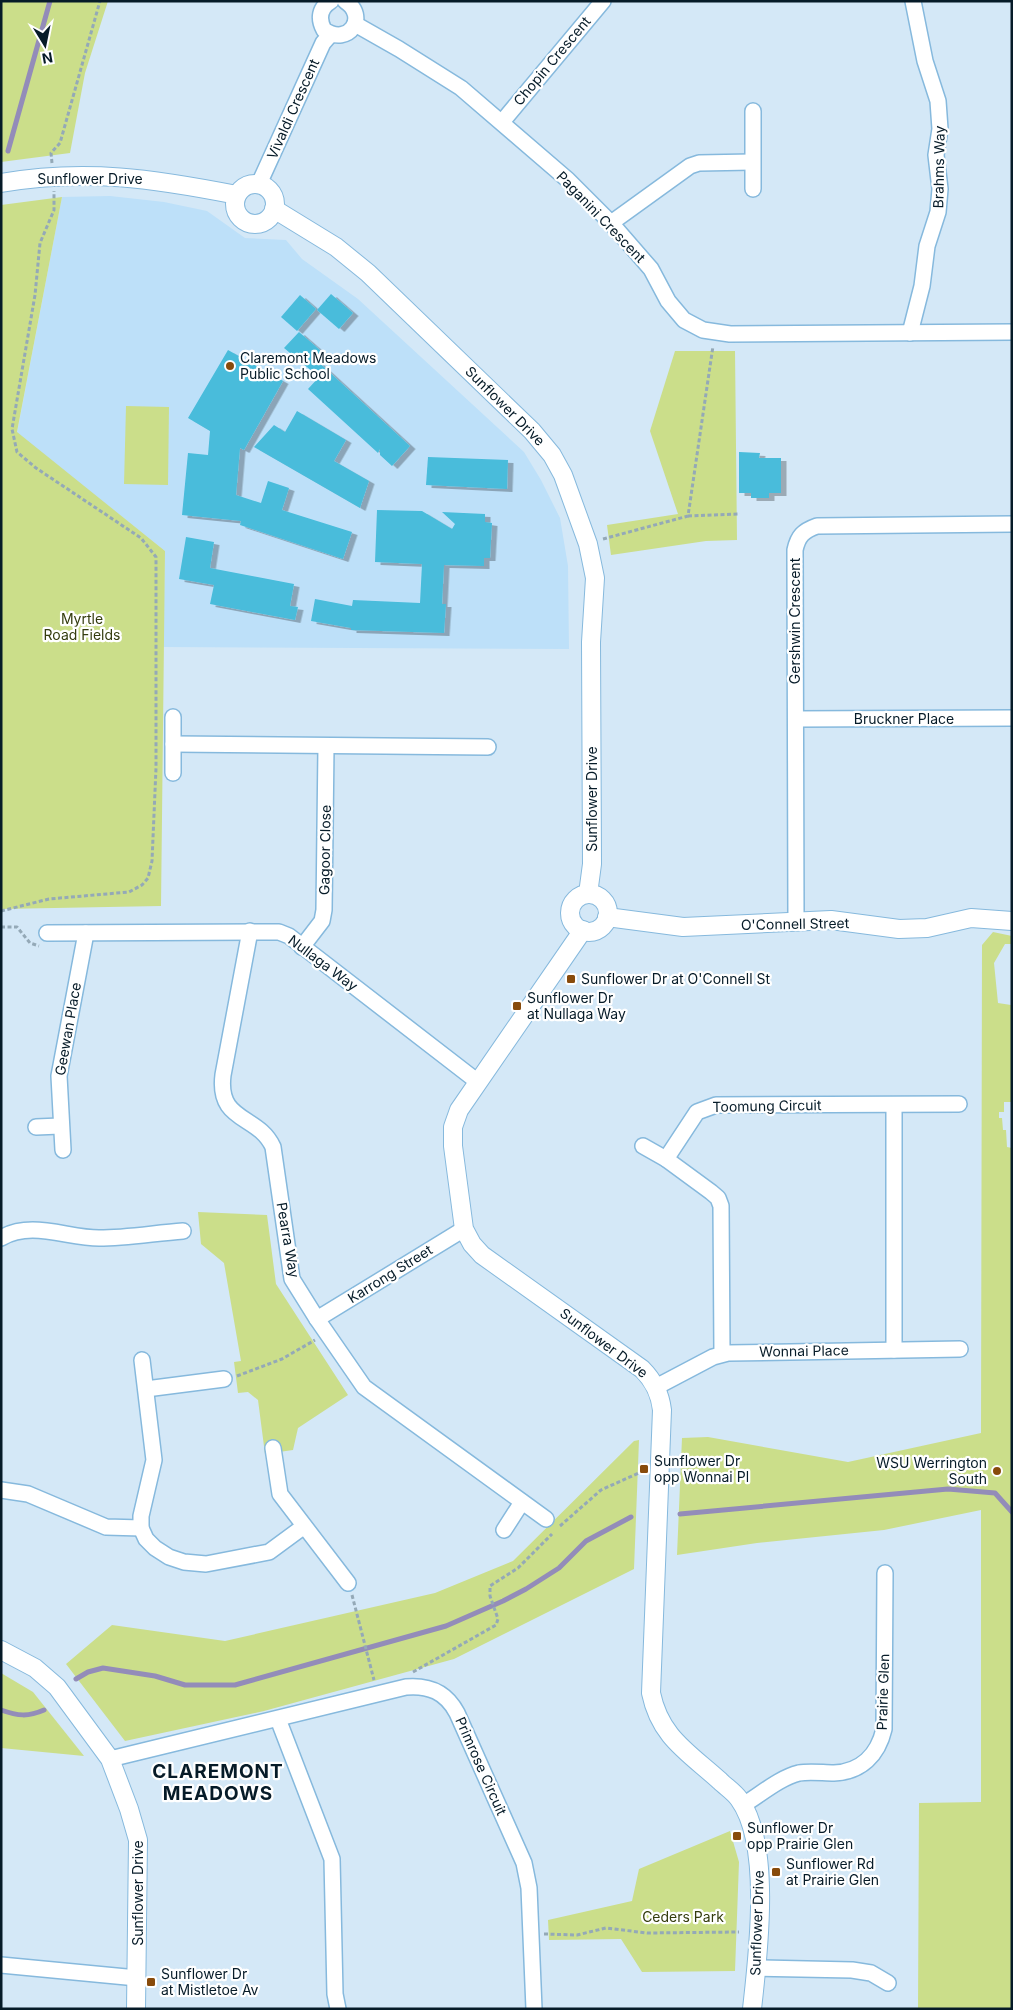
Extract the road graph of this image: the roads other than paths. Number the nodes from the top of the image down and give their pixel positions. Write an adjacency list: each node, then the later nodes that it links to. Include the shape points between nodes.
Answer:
1 (331, 1): 6 (street, via 323,6 320,16 324,30)
2 (346, 1): 5 (street, via 355,13)
3 (603, 1): 8 (street, Chopin Crescent)
4 (914, 1): 17 (street, Brahms Way, via 938,106 940,129 936,155 940,189 938,212 927,246 922,286)
5 (355, 24): 6 (street, via 348,33); 8 (street, Paganini Crescent, via 436,71)
6 (330, 35): 11 (street, Vivaldi Crescent, via 323,42)
7 (753, 111): 9 (street)
8 (502, 122): 15 (street, Paganini Crescent)
9 (752, 162): 12 (street); 15 (street, via 690,166)
10 (1, 184): 13 (street, Sunflower Drive, via 53,177 125,177)
11 (259, 184): 13 (street, via 247,186); 14 (street, via 273,194)
12 (753, 189)
13 (237, 195): 14 (street, via 236,211 245,221 261,223)
14 (274, 209): 26 (street, Sunflower Drive, via 336,247 368,273 532,431 552,455 563,475 588,544 595,590 591,642 592,864)
15 (611, 223): 17 (street, Paganini Crescent, via 650,269 668,301 693,326 714,333)
16 (1012, 332): 17 (street, Paganini Crescent)
17 (910, 333)
18 (1012, 524): 21 (street, Gershwin Crescent, via 817,526 802,533 795,550)
19 (173, 717): 22 (street)
20 (1012, 718): 21 (street, Bruckner Place)
21 (796, 719): 29 (street, Gershwin Crescent)
22 (173, 744): 23 (street); 25 (street)
23 (326, 747): 24 (street); 34 (street, Gagoor Close, via 324,910 322,921)
24 (488, 747)
25 (172, 773)
26 (588, 894): 27 (street, via 594,894 603,901); 30 (street, via 577,898 570,907 573,924)
27 (607, 917): 29 (street, O'Connell Street, via 683,927); 30 (street, via 595,930)
28 (1012, 920): 29 (street, O'Connell Street, via 971,918 927,928 899,929 848,922)
29 (796, 921)
30 (583, 930): 35 (street, Sunflower Drive)
31 (250, 931): 32 (street, Nullaga Way); 34 (street, Nullaga Way, via 280,932); 46 (street, Pearra Way, via 223,1075 222,1096 233,1111 269,1138 273,1147 291,1274)
32 (86, 932): 33 (street, Nullaga Way); 38 (street, Geewan Place, via 59,1076)
33 (47, 933)
34 (302, 947): 35 (street, Nullaga Way)
35 (478, 1082): 43 (street, Sunflower Drive, via 459,1110 453,1127)
36 (959, 1104): 37 (street, Toomung Circuit)
37 (894, 1105): 42 (street, Toomung Circuit, via 728,1104 706,1107 690,1120); 48 (street)
38 (60, 1126): 39 (street); 41 (street, Geewan Place)
39 (36, 1127)
40 (643, 1146): 42 (street)
41 (62, 1150)
42 (666, 1159): 49 (street, via 711,1192 722,1206)
43 (464, 1229): 46 (street, Karrong Street); 52 (street, Sunflower Drive, via 482,1255 642,1369)
44 (183, 1231): 45 (street, via 96,1238 20,1231)
45 (1, 1238)
46 (316, 1319): 56 (street, Pearra Way, via 364,1387)
47 (960, 1349): 48 (street, Wonnai Place)
48 (894, 1350): 49 (street, Wonnai Place)
49 (722, 1353): 52 (street, Wonnai Place)
50 (142, 1360): 53 (street)
51 (224, 1379): 53 (street)
52 (656, 1387): 66 (street, Sunflower Drive, via 662,1410 651,1693 664,1730 734,1793)
53 (146, 1389): 59 (street, via 154,1460 142,1504)
54 (273, 1448): 58 (street, via 280,1494)
55 (1, 1490): 59 (street, via 28,1494 106,1527)
56 (522, 1502): 57 (street, Pearra Way); 60 (street)
57 (546, 1519)
58 (303, 1527): 59 (street, via 269,1552 200,1564 161,1553 146,1539); 62 (street)
59 (141, 1528)
60 (504, 1530)
61 (885, 1573): 66 (street, Prairie Glen, via 884,1729 878,1748 858,1767 841,1772 800,1773)
62 (348, 1583)
63 (1, 1650): 65 (street, Sunflower Drive, via 35,1668 57,1687)
64 (278, 1719): 65 (street, Primrose Circuit); 72 (street, via 332,1859); 73 (street, Primrose Circuit, via 406,1687 426,1687 446,1697 457,1713 524,1863 528,1880)
65 (110, 1759): 69 (street, Sunflower Drive, via 138,1840)
66 (743, 1806): 68 (street, Sunflower Drive, via 759,1855)
67 (1, 1965): 69 (street)
68 (756, 1968): 70 (street, via 852,1970 871,1974); 74 (street, Sunflower Drive)
69 (137, 1978): 71 (street, Sunflower Drive)
70 (888, 1983)
71 (136, 2009)
72 (338, 2009)
73 (534, 2009)
74 (752, 2009)

